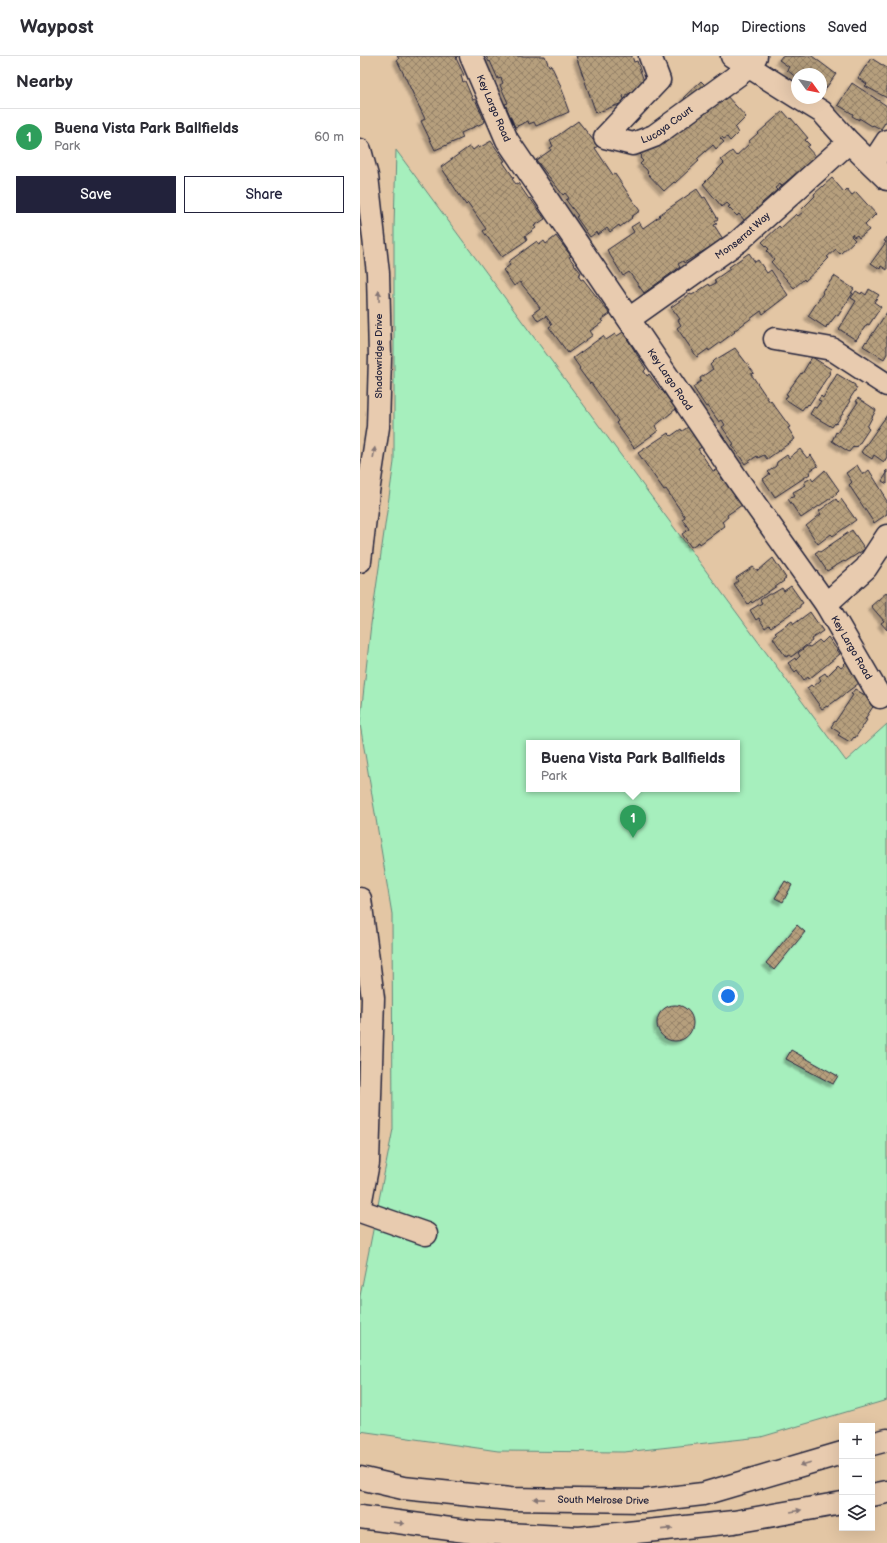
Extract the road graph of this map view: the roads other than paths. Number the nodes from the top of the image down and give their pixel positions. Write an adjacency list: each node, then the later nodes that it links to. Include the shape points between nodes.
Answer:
1 (472, 56): 10 (street, Key Largo Road, via 507,140)
2 (650, 56): 3 (street, Lucaya Court, via 659,80 605,136 633,144 654,136)
3 (746, 60): 4 (street)
4 (791, 92)
5 (809, 104): 7 (street, via 822,112)
6 (887, 141): 9 (street)
7 (849, 142): 9 (street); 10 (street, Monserrat Way, via 739,240)
8 (360, 150): 14 (street, Shadowridge Drive, one-way to 8, via 378,427 380,357 378,273 367,176)
9 (880, 171)
10 (629, 319): 15 (street, Key Largo Road)
11 (775, 339): 12 (street, via 832,349)
12 (887, 385)
13 (887, 536): 15 (street, via 866,568)
14 (360, 561)
15 (826, 604): 16 (street, Key Largo Road)
16 (880, 697)
17 (360, 899): 18 (street, via 373,998 368,1163)
18 (360, 1205)
19 (360, 1211): 20 (street)
20 (426, 1234)
21 (887, 1440): 22 (street)
22 (875, 1443)
23 (839, 1455): 24 (street, South Melrose Drive, one-way to 24, via 703,1494 643,1501 510,1499 403,1488)
24 (360, 1478)
25 (887, 1492): 26 (street)
26 (875, 1494)
27 (839, 1504): 28 (street, one-way to 27, via 473,1532 579,1538 734,1522)
28 (360, 1517)

